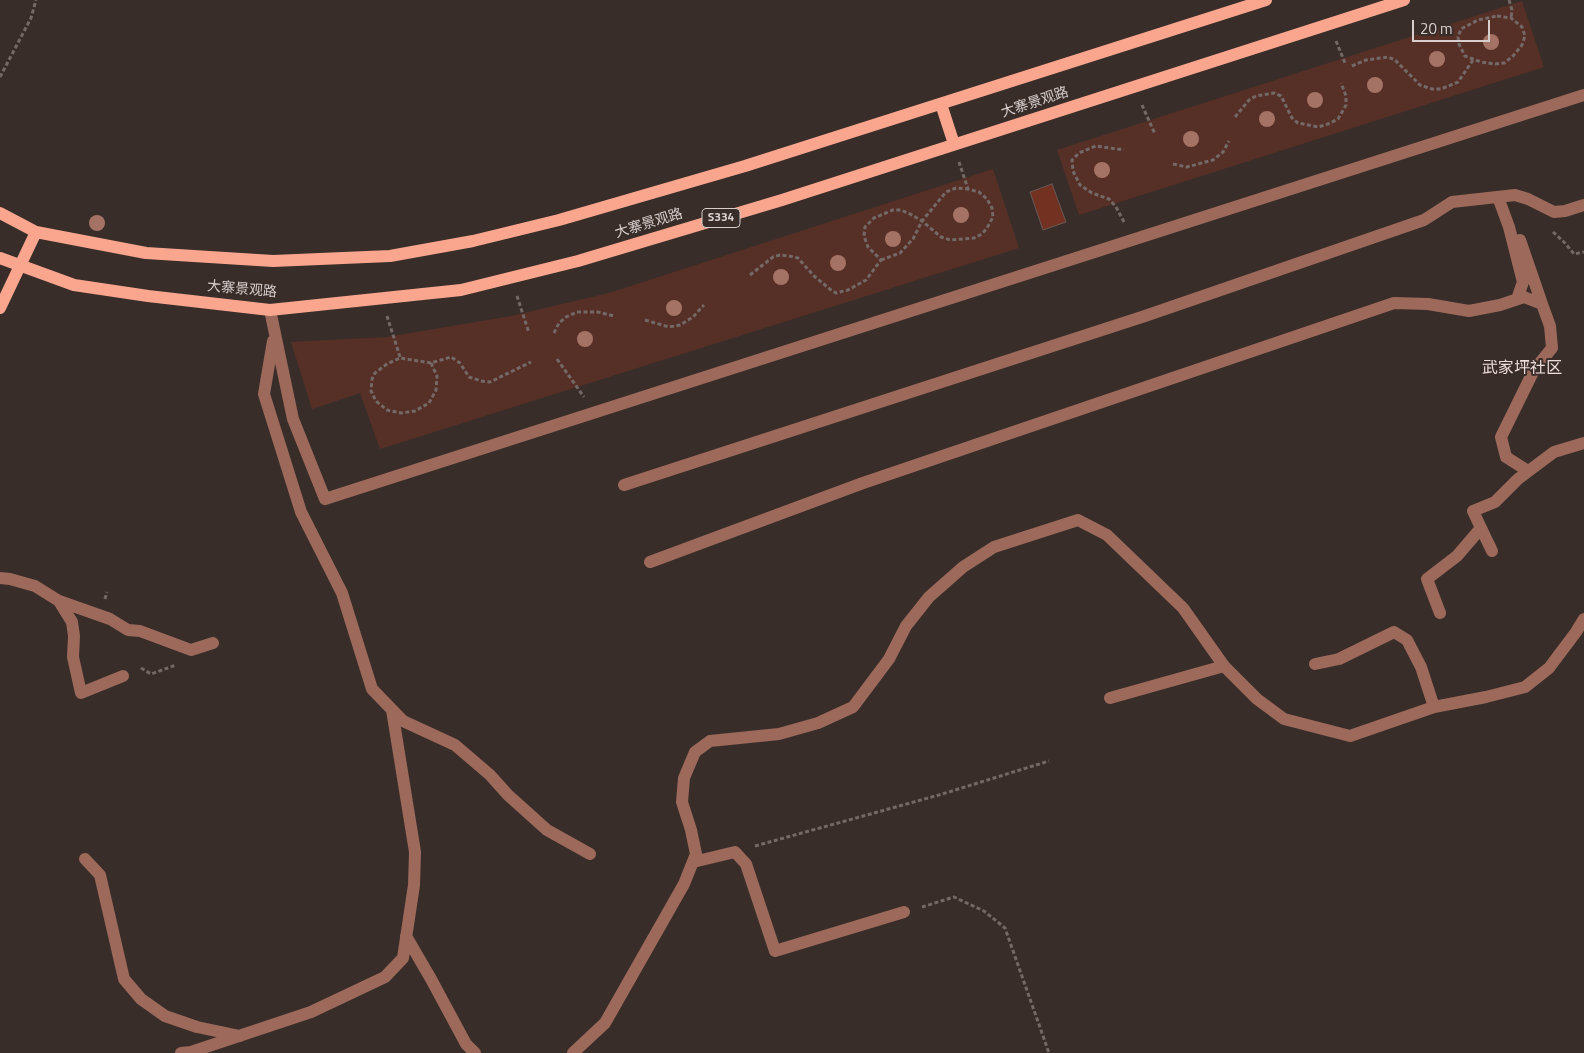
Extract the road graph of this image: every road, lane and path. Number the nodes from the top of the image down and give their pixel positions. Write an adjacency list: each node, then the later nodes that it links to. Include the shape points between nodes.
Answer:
1 (36, 0): 8 (path)
2 (1266, 0): 12 (main road, 大寨景观路)
3 (1404, 0): 10 (main road, 大寨景观路 / S334)
4 (1509, 0): 5 (path)
5 (1511, 18): 6 (path, via 1522,28 1525,36 1513,56 1504,63 1496,64); 6 (path, via 1488,17 1461,29 1459,44 1465,56)
6 (1473, 60): 7 (path, via 1458,82 1441,89 1420,85 1396,60 1388,57)
7 (1352, 66)
8 (0, 77)
9 (1341, 83): 13 (path, via 1346,104 1338,119 1328,124 1318,127 1298,123 1281,96 1274,93 1249,100)
10 (1134, 86): 14 (path); 16 (main road, 大寨景观路 / S334)
11 (1584, 95): 25 (street)
12 (941, 104): 16 (main road); 24 (main road, 大寨景观路, via 559,220 473,241 390,256 274,261 146,253)
13 (1235, 117)
14 (1155, 134)
15 (1229, 141): 18 (path, via 1213,160 1187,167)
16 (954, 144): 19 (path); 31 (main road, 大寨景观路 / S334, via 578,262)
17 (1124, 150): 25 (path, via 1096,146 1079,152 1072,160 1073,170 1080,185 1109,199)
18 (1173, 164)
19 (968, 189): 23 (path, via 956,188 946,192); 23 (path, via 979,192 992,208 993,217 982,234 966,240 950,240 941,237)
20 (1498, 198): 21 (street, via 1515,195 1554,212); 33 (street, via 1522,282); 50 (street, via 1452,202 1424,220 1145,316)
21 (1584, 205)
22 (0, 213): 24 (main road, 大寨景观路)
23 (922, 221): 28 (path, via 913,239 900,253); 28 (path, via 901,210 874,218 865,227 864,236 868,247)
24 (36, 232): 29 (main road)
25 (1135, 239): 47 (street)
26 (1520, 240): 34 (street)
27 (0, 258): 29 (main road, 大寨景观路)
28 (881, 260): 30 (path, via 866,280 836,293 798,258 789,256 773,257)
29 (20, 266): 36 (main road); 37 (main road, 大寨景观路 / S334, via 74,285)
30 (750, 275)
31 (512, 278): 32 (main road, 大寨景观路 / S334, via 461,290); 41 (path)
32 (381, 299): 37 (main road, 大寨景观路 / S334); 43 (path)
33 (1517, 299): 34 (street, via 1524,297); 53 (street, via 1469,311 1428,304 1394,303 863,483)
34 (1542, 304): 49 (street, via 1550,326 1552,348 1534,370 1501,438 1506,457)
35 (704, 305): 39 (path, via 680,325 669,327)
36 (0, 308)
37 (270, 310): 40 (street)
38 (614, 316): 42 (path, via 577,312 559,323)
39 (645, 320)
40 (275, 334): 47 (street, via 293,419 325,499); 65 (street, via 264,394 302,512 342,593 372,689)
41 (529, 334)
42 (554, 334)
43 (400, 358): 46 (path); 46 (path, via 375,373 371,391 376,401 387,410 401,414 416,411 429,403 436,390 438,376)
44 (557, 359): 47 (path, via 583,393)
45 (531, 362): 46 (path, via 490,382 469,377 460,363 451,357)
46 (431, 363)
47 (590, 414)
48 (1584, 443): 49 (street, via 1554,452)
49 (1528, 471): 51 (street, via 1495,502 1473,511)
50 (624, 485)
51 (1481, 528): 52 (street); 56 (street, via 1457,556 1427,579)
52 (1492, 551)
53 (650, 562)
54 (0, 578): 55 (street, via 35,586)
55 (59, 600): 59 (street, via 110,619 128,630 140,631); 62 (street, via 72,622 72,658 81,693)
56 (1440, 613)
57 (1584, 619): 64 (street, via 1549,668 1525,687)
58 (213, 643): 59 (street)
59 (191, 650): 62 (path, via 182,664 151,674 135,665 123,666)
60 (1315, 664): 64 (street, via 1339,659 1394,632 1407,640 1421,667)
61 (1224, 666): 63 (street); 64 (street, via 1257,699 1284,719 1350,736); 70 (street, via 1183,608 1107,535 1078,520 994,547 963,567 929,597 853,707 779,734 710,741 695,752 684,778 682,802 696,854)
62 (123, 676)
63 (1110, 698)
64 (1434, 707)
65 (392, 710): 68 (street, via 403,721 455,745 547,830); 72 (street, via 415,852 414,885)
66 (1049, 761): 67 (path)
67 (735, 852): 70 (street); 71 (street, via 746,864 776,951)
68 (590, 854)
69 (86, 859): 73 (street, via 100,875 124,979 141,1000 165,1016)
70 (693, 862): 76 (street, via 684,884 605,1023)
71 (904, 912): 77 (path, via 954,897 984,911 1005,928)
72 (406, 936): 73 (street, via 403,958 385,977 311,1012); 75 (street, via 466,1044)
73 (240, 1036): 74 (street)
74 (181, 1053)
75 (475, 1053)
76 (573, 1053)
77 (1050, 1053)

